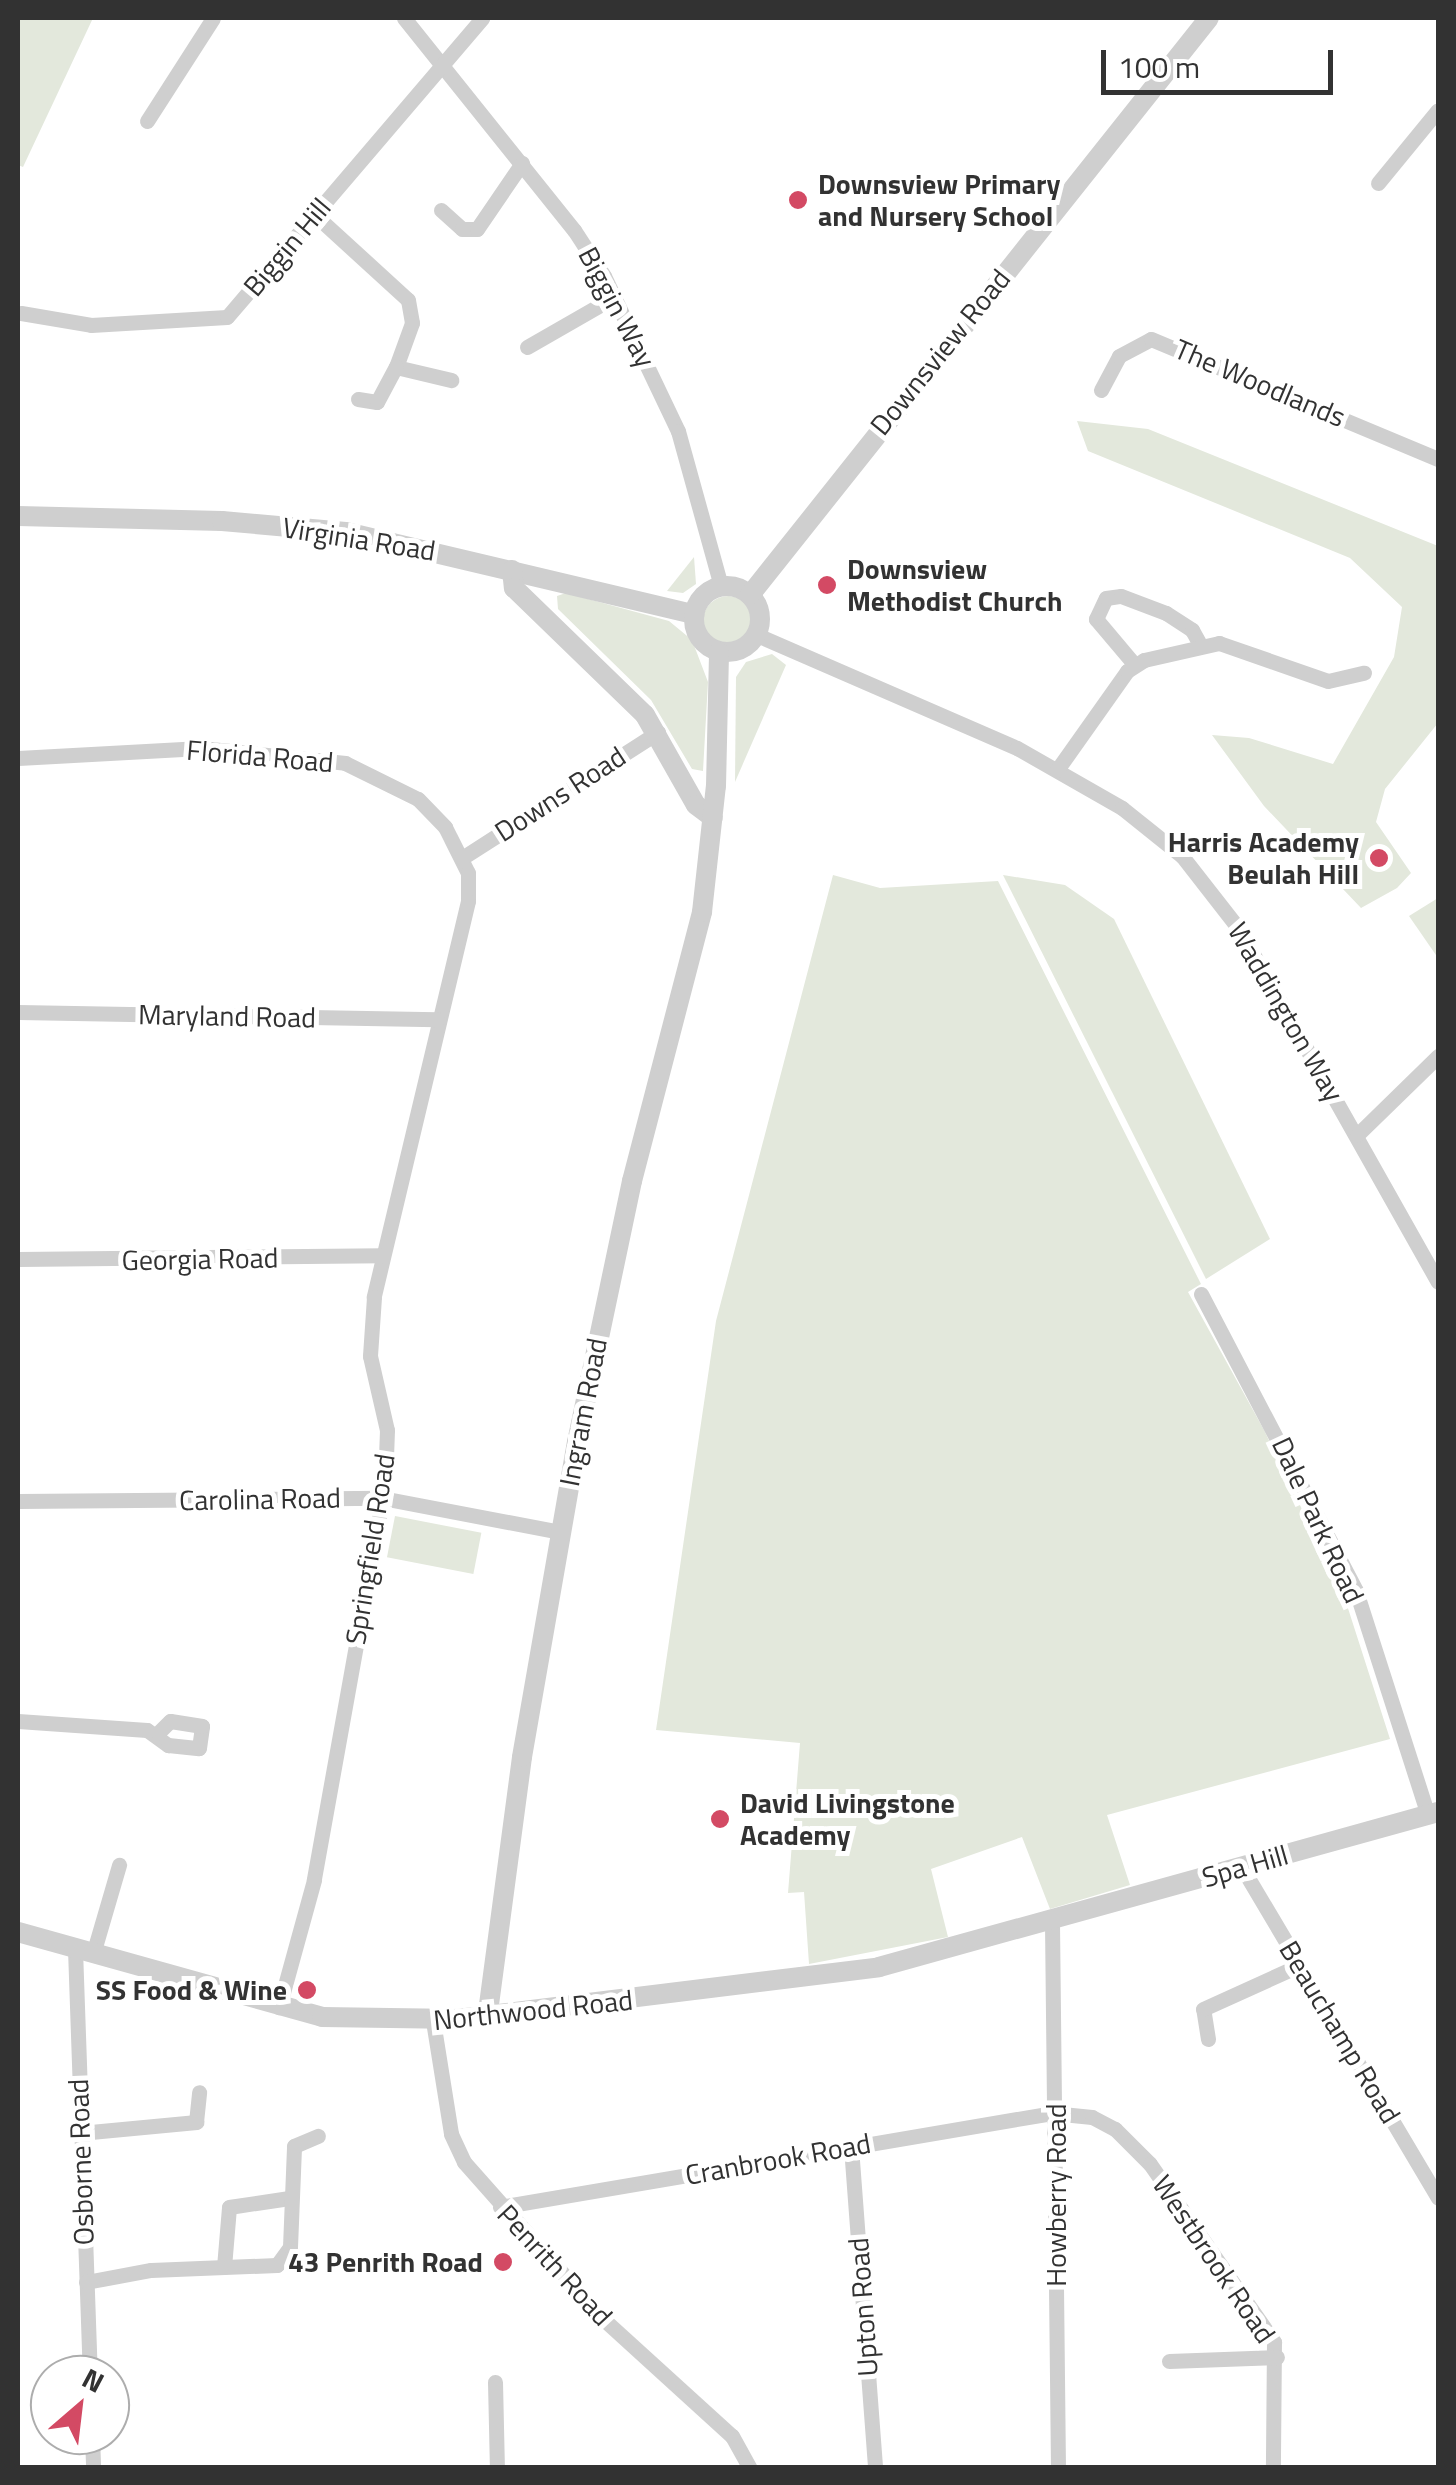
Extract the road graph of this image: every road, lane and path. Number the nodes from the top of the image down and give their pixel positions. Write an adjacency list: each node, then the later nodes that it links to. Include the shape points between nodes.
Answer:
1 (213, 18): 7 (street)
2 (404, 18): 5 (street, Biggin Way)
3 (482, 18): 5 (street, Biggin Hill)
4 (1209, 18): 23 (street, Downsview Road)
5 (442, 65): 8 (street, Biggin Way); 11 (street, Biggin Hill)
6 (1438, 110): 9 (street)
7 (147, 121)
8 (522, 163): 10 (street, via 477,229 468,233); 12 (street, Biggin Way)
9 (1378, 183)
10 (441, 210)
11 (314, 215): 13 (street, Biggin Hill, via 222,320 90,325); 15 (street, via 408,300 412,323)
12 (614, 297): 14 (street); 22 (street, Biggin Way, via 678,431)
13 (19, 312)
14 (526, 347)
15 (396, 367): 16 (street); 18 (street, via 377,402)
16 (450, 380)
17 (1100, 390): 19 (street, The Woodlands, via 1119,356 1151,340)
18 (358, 399)
19 (1438, 458)
20 (18, 516): 21 (street, Virginia Road, via 284,525 391,540)
21 (512, 570): 24 (street, Virginia Road); 30 (street, via 514,588 590,656)
22 (721, 586): 23 (street); 24 (street, via 701,598)
23 (750, 595): 25 (street, via 760,614)
24 (694, 614): 27 (street, via 698,636)
25 (757, 635): 27 (street, via 744,649); 32 (street, Waddington Way, via 952,716)
26 (1200, 646): 28 (street); 28 (street, via 1192,630 1166,613 1121,596 1106,598 1096,619); 29 (street, via 1235,646 1328,681)
27 (719, 652): 33 (street, Ingram Road)
28 (1134, 664): 32 (street)
29 (1364, 673)
30 (658, 732): 33 (street, via 696,805); 34 (street, Downs Road)
31 (18, 758): 34 (street, Florida Road, via 201,748 346,762 418,799)
32 (1057, 770): 38 (street, Waddington Way, via 1141,820 1201,877 1239,929)
33 (714, 818): 45 (street, Ingram Road, via 698,930 632,1182)
34 (462, 858): 36 (street, Springfield Road, via 469,895)
35 (18, 1012): 36 (street, Maryland Road)
36 (437, 1019): 39 (street, Springfield Road)
37 (1438, 1056): 38 (street)
38 (1357, 1135): 41 (street, Waddington Way)
39 (383, 1255): 40 (street, Georgia Road); 43 (street, Springfield Road, via 369,1340 388,1430)
40 (18, 1259)
41 (1438, 1282)
42 (1201, 1294): 48 (street, Dale Park Road, via 1356,1592)
43 (382, 1498): 44 (street, Carolina Road); 45 (street, Carolina Road); 55 (street, Springfield Road, via 314,1880)
44 (18, 1501)
45 (560, 1532): 56 (street, Ingram Road)
46 (18, 1722): 47 (street)
47 (158, 1733)
48 (1436, 1813): 50 (street, Spa Hill)
49 (119, 1865): 53 (street, Osborne Road)
50 (1242, 1866): 51 (street, Spa Hill); 54 (street, Beauchamp Road)
51 (1052, 1923): 56 (street, Northwood Road, via 868,1969 588,2007); 60 (street, Howberry Road)
52 (18, 1932): 53 (street, Northwood Road)
53 (84, 1952): 55 (street, Northwood Road); 61 (street, Osborne Road)
54 (1300, 1965): 58 (street, via 1203,2009); 65 (street, Beauchamp Road)
55 (279, 2007): 57 (street, Northwood Road, via 339,2020)
56 (488, 2012): 57 (street, Northwood Road)
57 (433, 2020): 66 (street, Penrith Road, via 454,2144)
58 (1208, 2039)
59 (199, 2092): 61 (street, via 196,2122)
60 (1056, 2113): 63 (street, Cranbrook Road); 70 (street, Westbrook Road, via 1102,2121 1137,2150 1270,2337); 76 (street, Howberry Road)
61 (80, 2133): 68 (street, Osborne Road)
62 (318, 2136): 64 (street, via 294,2146)
63 (852, 2147): 66 (street, Cranbrook Road); 75 (street, Upton Road)
64 (289, 2198): 67 (street, via 229,2207); 67 (street, via 284,2260)
65 (1438, 2198)
66 (500, 2207): 74 (street, Penrith Road, via 626,2341 732,2436)
67 (224, 2267): 68 (street)
68 (86, 2282): 69 (street, Osborne Road)
69 (89, 2355)
70 (1277, 2357): 71 (street); 77 (street, Westbrook Road)
71 (1169, 2361)
72 (494, 2382): 73 (street)
73 (497, 2468)
74 (750, 2468)
75 (876, 2468)
76 (1058, 2468)
77 (1273, 2468)

